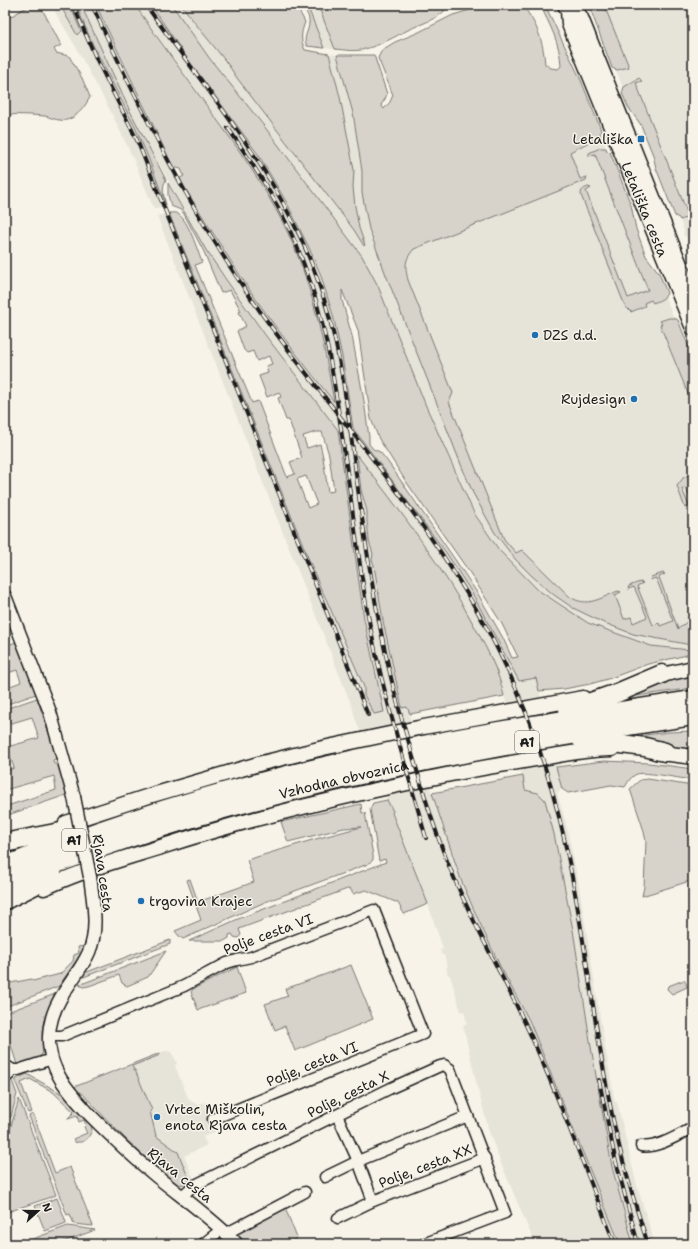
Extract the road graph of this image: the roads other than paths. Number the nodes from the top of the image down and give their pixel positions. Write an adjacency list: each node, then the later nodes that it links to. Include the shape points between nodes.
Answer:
1 (555, 5): 4 (main road, Letališka cesta, via 560,14)
2 (565, 5): 4 (main road, Letališka cesta, via 568,11)
3 (573, 5): 4 (main road, Letališka cesta)
4 (576, 16): 5 (main road, Letališka cesta); 6 (main road, Letališka cesta)
5 (693, 297)
6 (693, 328)
7 (5, 596): 24 (street, Rjava cesta, bridge, via 50,712 74,797 90,877 94,914 92,945 56,1007)
8 (693, 668): 9 (main road)
9 (662, 674): 12 (highway, via 584,705 514,720); 18 (main road, via 582,698 418,728 262,763 149,796)
10 (693, 700): 12 (highway, Vzhodna obvoznica / A1)
11 (693, 716): 13 (highway, Vzhodna obvoznica / A1)
12 (485, 733): 16 (highway, Vzhodna obvoznica / A1, via 323,766)
13 (566, 736): 14 (highway); 17 (highway, Vzhodna obvoznica / A1, via 438,758 332,782 243,804)
14 (665, 752): 15 (main road); 22 (main road, via 589,750 477,769 324,801 217,829 121,859 59,881)
15 (693, 756)
16 (145, 816): 18 (highway, via 118,817); 19 (highway, Vzhodna obvoznica / A1)
17 (140, 834): 20 (highway, Vzhodna obvoznica / A1); 21 (highway, via 119,849 71,867)
18 (9, 842)
19 (5, 866)
20 (5, 884)
21 (5, 900)
22 (5, 905)
23 (423, 1034): 24 (street, Polje cesta VI, via 374,910 252,957 227,964 184,986 62,1036); 30 (street, Polje, cesta VI)
24 (49, 1036): 25 (street, Rjava cesta)
25 (52, 1059): 26 (street, via 23,1069); 37 (street, Rjava cesta, via 64,1085 93,1118)
26 (9, 1067): 27 (street, via 9,1075)
27 (5, 1077)
28 (337, 1115): 29 (street, Polje, cesta X, via 444,1065 450,1069); 34 (street, Polje, cesta XX); 37 (street, Polje, cesta X, via 193,1186)
29 (468, 1116): 33 (street); 34 (street)
30 (213, 1119)
31 (693, 1128): 32 (street, via 657,1144)
32 (641, 1146)
33 (485, 1158): 38 (street, Polje, cesta XX); 43 (street, Polje, cesta XX, via 505,1213)
34 (358, 1160): 35 (street); 38 (street, Polje, cesta XX)
35 (324, 1177)
36 (305, 1192): 40 (street)
37 (182, 1196): 40 (street, Rjava cesta)
38 (373, 1201): 39 (street, Polje, cesta XX)
39 (338, 1218)
40 (224, 1231): 41 (street); 42 (street, Rjava cesta)
41 (203, 1244)
42 (237, 1244)
43 (423, 1244)

